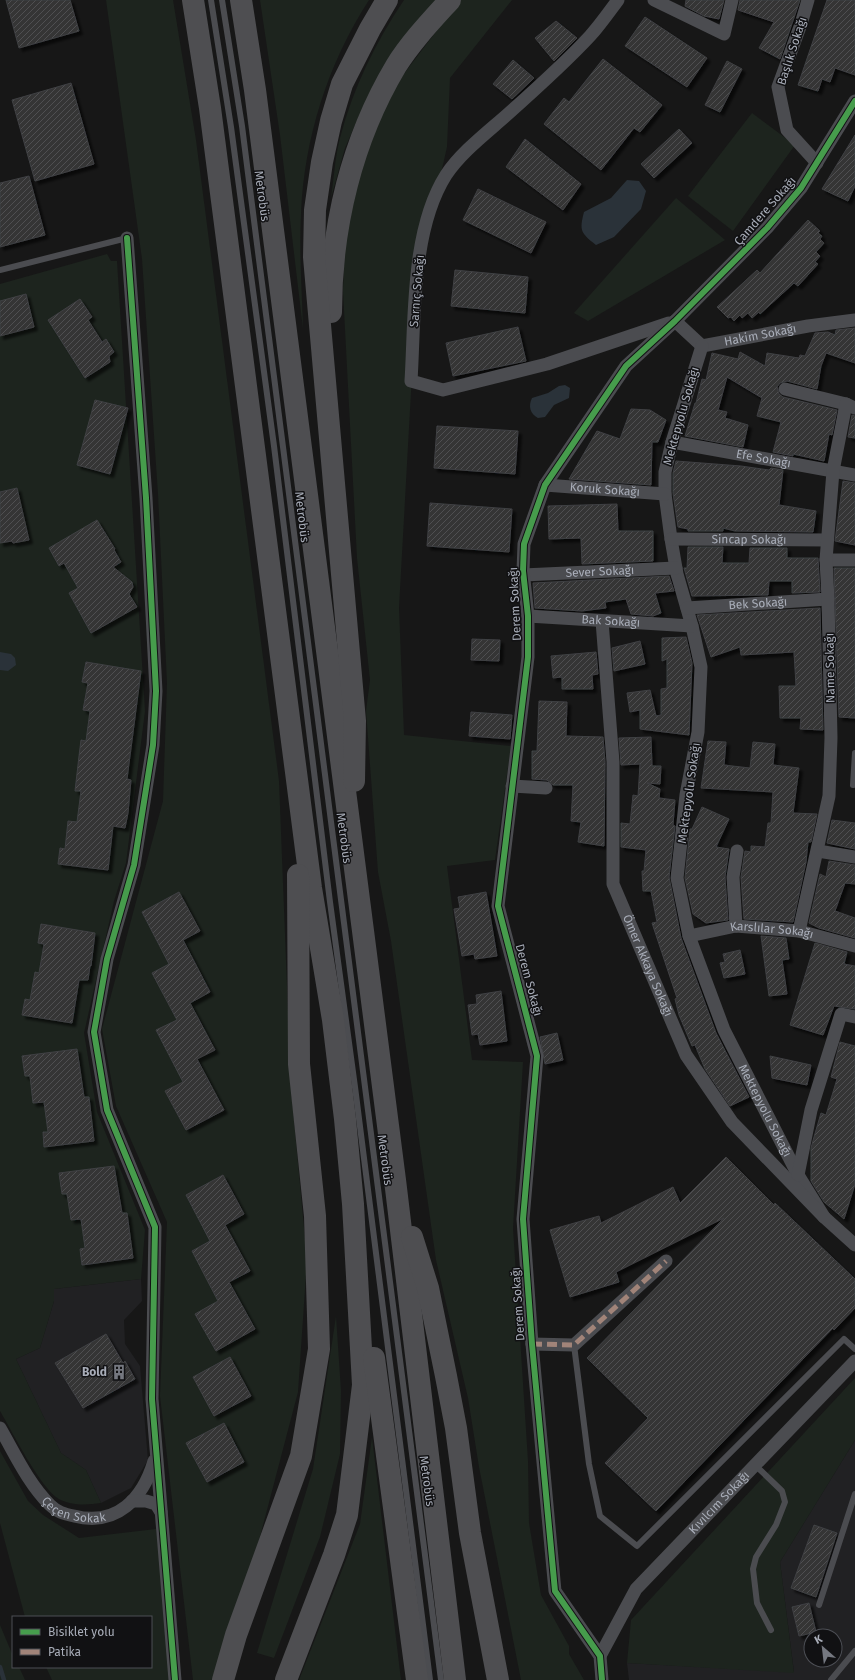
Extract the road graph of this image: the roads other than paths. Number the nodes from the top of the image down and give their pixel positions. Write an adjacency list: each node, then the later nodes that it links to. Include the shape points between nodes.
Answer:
1 (192, 0): 38 (highway, via 210,108)
2 (211, 0): 78 (lane, Metrobüs, via 231,127 274,446)
3 (222, 0): 79 (lane, Metrobüs, via 242,126)
4 (241, 0): 45 (highway, via 255,90)
5 (387, 0): 21 (highway, via 342,84 322,162 315,210 314,257)
6 (450, 0): 21 (highway, via 397,65 370,116 337,220 332,262)
7 (618, 0): 16 (street, Sarnıç Sokağı, via 591,35 466,152 446,174 422,237 417,273 411,381 443,390 547,364)
8 (654, 0): 9 (street, via 724,34)
9 (732, 0)
10 (808, 0): 12 (street, Başlık Sokağı, via 778,87 787,130)
11 (855, 101): 12 (street, Çamdere Sokağı)
12 (817, 163): 16 (street, Çamdere Sokağı, via 801,188 767,228)
13 (127, 238): 14 (lane); 62 (street, via 146,498 156,691 153,744 134,865 107,959 94,1032 107,1110 156,1227 152,1399)
14 (0, 270)
15 (855, 320): 17 (street, Hakim Sokağı)
16 (675, 322): 17 (street); 24 (street, Derem Sokağı, via 626,366)
17 (702, 346): 20 (street, Mektepyolu Sokağı)
18 (785, 389): 19 (street)
19 (850, 406): 22 (street, Name Sokağı)
20 (672, 442): 22 (street, Efe Sokağı); 25 (street, Mektepyolu Sokağı)
21 (332, 455): 45 (highway, via 355,721)
22 (833, 471): 23 (street, Efe Sokağı); 27 (street, Name Sokağı)
23 (855, 475)
24 (545, 485): 25 (street, Koruk Sokağı); 31 (street, Derem Sokağı, via 524,544)
25 (665, 494): 26 (street, Mektepyolu Sokağı)
26 (671, 539): 27 (street, Sincap Sokağı); 30 (street, Mektepyolu Sokağı)
27 (826, 540): 28 (street, Name Sokağı)
28 (826, 560): 29 (street); 32 (street, Name Sokağı)
29 (855, 560)
30 (676, 568): 31 (street, Sever Sokağı); 33 (street, Mektepyolu Sokağı)
31 (523, 575): 34 (street, Derem Sokağı)
32 (828, 599): 33 (street, Bek Sokağı); 42 (street, Name Sokağı, via 829,796)
33 (687, 608): 36 (street, Mektepyolu Sokağı)
34 (528, 616): 35 (street, Bak Sokağı); 40 (street, Derem Sokağı, via 528,656)
35 (602, 620): 36 (street, Bak Sokağı); 54 (street, Ömer Akkaya Sokağı, via 613,762 614,884 686,1055 732,1122)
36 (692, 626): 48 (street, Mektepyolu Sokağı, via 701,667 698,732 686,795 677,878)
37 (855, 753): 39 (lane)
38 (297, 780): 53 (highway, via 311,888 333,1020); 63 (highway, via 299,1064 315,1216 319,1349)
39 (853, 785)
40 (512, 786): 41 (street); 57 (street, Derem Sokağı, via 498,906 537,1056 523,1219)
41 (546, 788)
42 (818, 850): 44 (street); 47 (street, Name Sokağı)
43 (737, 851): 46 (street, via 733,877)
44 (855, 857)
45 (354, 867): 52 (highway)
46 (736, 926): 47 (street, Karslılar Sokağı); 48 (street, Karslılar Sokağı)
47 (799, 931): 49 (street, Karslılar Sokağı)
48 (688, 936): 51 (street, Mektepyolu Sokağı, via 724,1030)
49 (855, 946)
50 (855, 1016): 51 (street, via 841,1014 811,1110)
51 (798, 1174): 54 (street, Mektepyolu Sokağı)
52 (395, 1180): 65 (highway); 82 (highway, via 428,1288 445,1368 470,1532)
53 (352, 1204): 76 (highway, via 363,1385 353,1473 345,1522); 77 (highway)
54 (824, 1217): 55 (street, Ömer Akkaya Sokağı)
55 (854, 1239)
56 (666, 1261): 58 (street)
57 (532, 1344): 58 (street); 72 (street, Derem Sokağı, via 555,1591)
58 (574, 1345): 59 (lane, via 589,1464 600,1516 637,1546 844,1339)
59 (855, 1349)
60 (855, 1361): 64 (street, Kıvılcım Sokağı)
61 (0, 1428): 67 (street, Çeçen Sokak, via 33,1485 50,1505 60,1512 82,1518 100,1517 126,1507)
62 (156, 1455): 67 (street, Çeçen Sokak, via 147,1482); 68 (street)
63 (301, 1456): 74 (highway); 75 (highway)
64 (755, 1465): 70 (lane, via 782,1491 785,1502 776,1525 756,1557 753,1569 757,1603); 72 (street, Kıvılcım Sokağı, via 636,1589)
65 (432, 1492): 80 (highway); 81 (highway, via 455,1570 465,1655)
66 (855, 1494): 69 (lane)
67 (132, 1501): 68 (street, via 156,1504)
68 (161, 1512): 73 (street)
69 (819, 1605)
70 (771, 1630)
71 (855, 1651): 84 (lane)
72 (600, 1656): 83 (street, Derem Sokağı)
73 (175, 1680)
74 (223, 1680)
75 (238, 1680)
76 (286, 1680)
77 (417, 1680)
78 (430, 1680)
79 (441, 1680)
80 (455, 1680)
81 (471, 1680)
82 (498, 1680)
83 (602, 1680)
84 (831, 1680)

